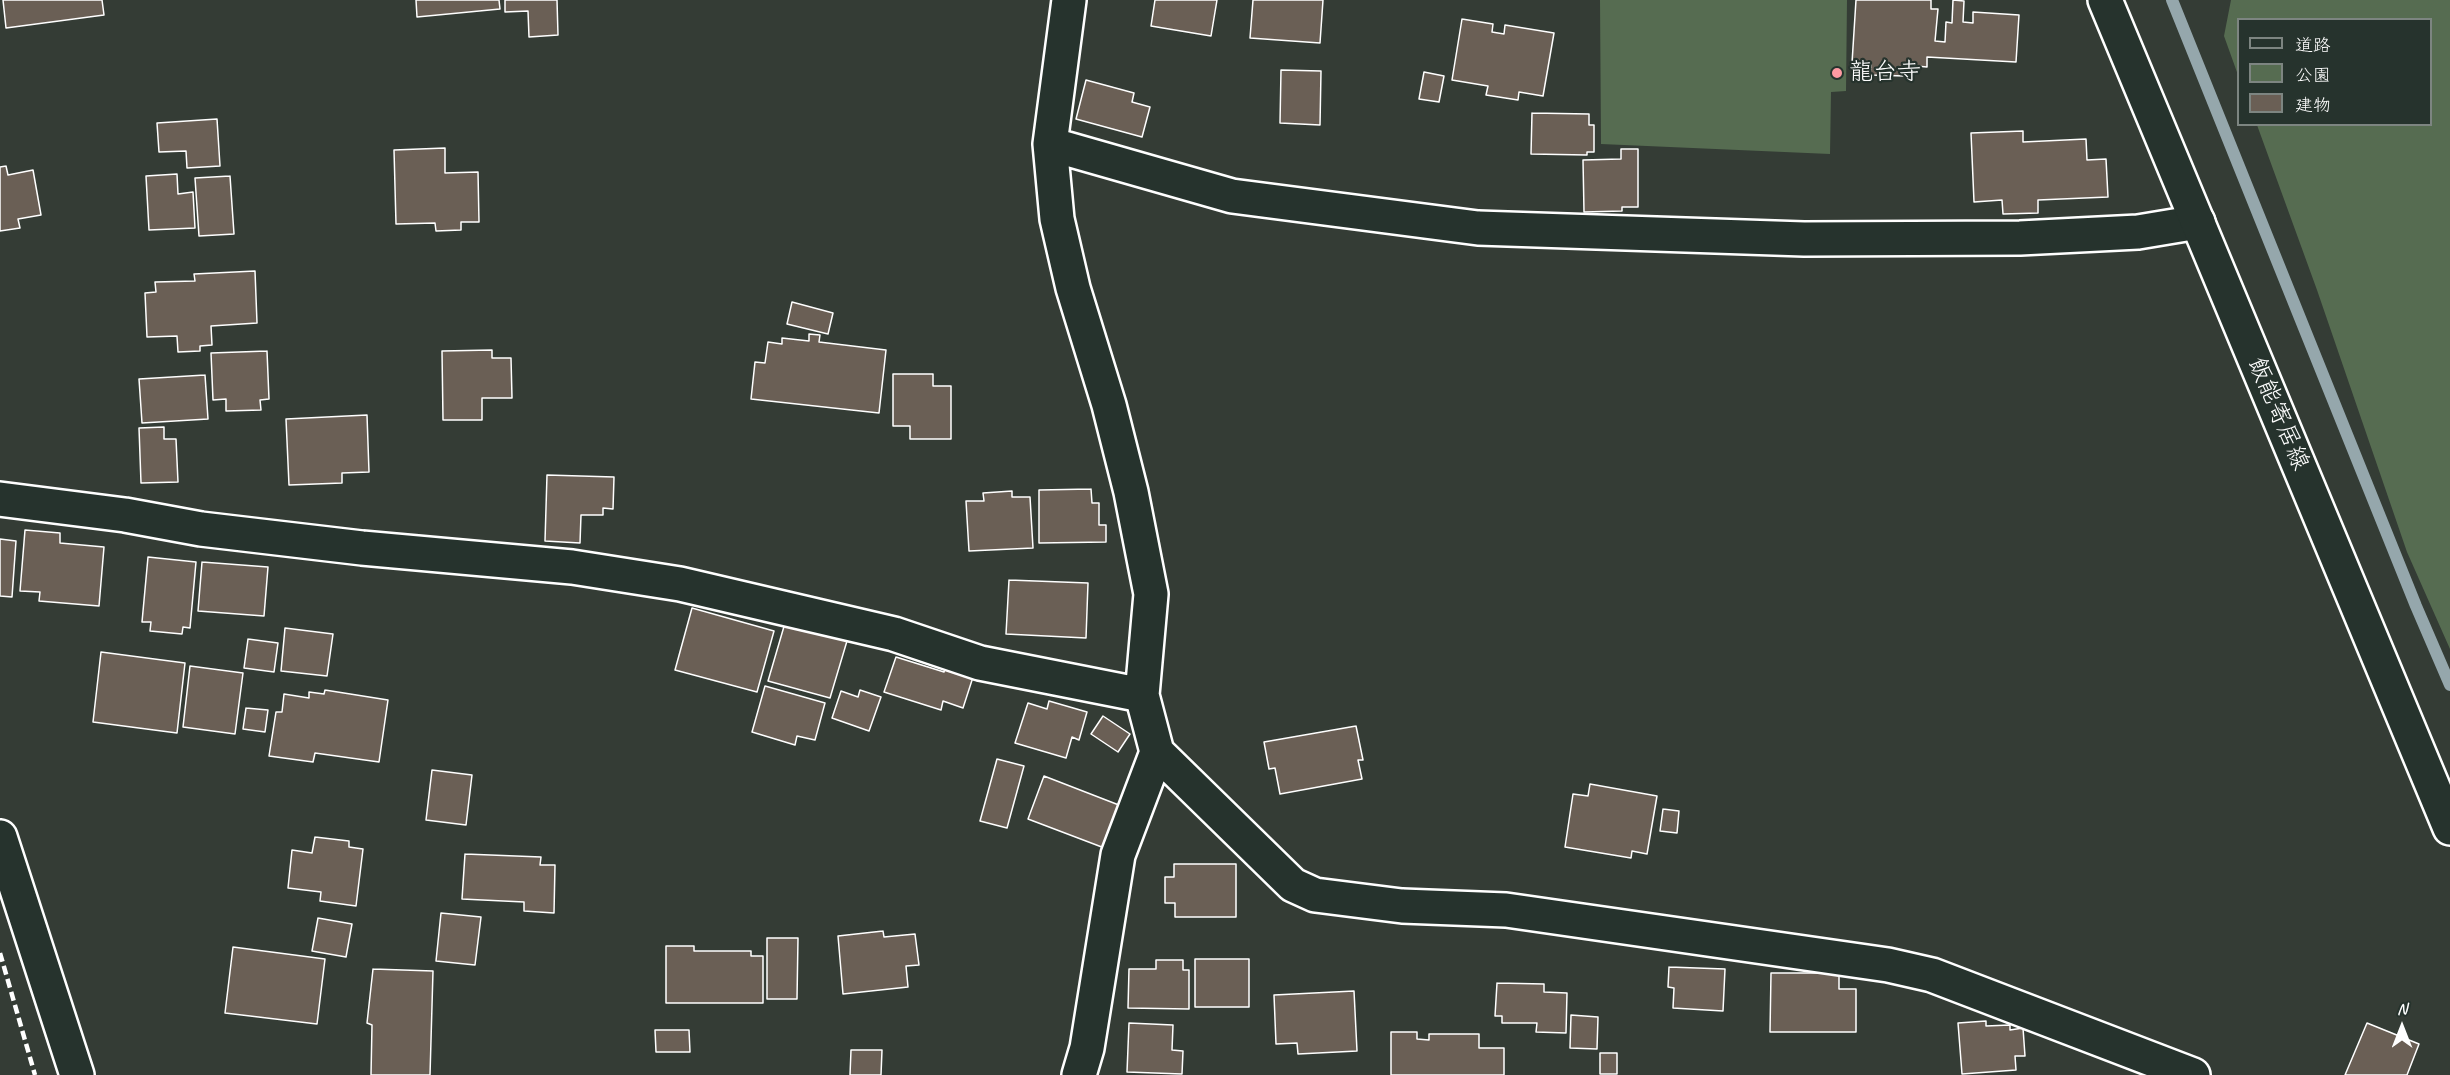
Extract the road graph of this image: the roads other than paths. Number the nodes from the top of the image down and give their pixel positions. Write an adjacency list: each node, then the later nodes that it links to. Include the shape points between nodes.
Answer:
1 (1069, 0): 3 (street)
2 (2105, 0): 4 (street, 飯能寄居線)
3 (1050, 144): 4 (street, via 1232,196 1478,228 1804,239 2020,238 2138,232); 6 (street, via 1057,219 1131,492 1151,594)
4 (2198, 222): 8 (street, 飯能寄居線)
5 (0, 499): 6 (street, via 201,529 572,567 680,584 894,634 980,663)
6 (1142, 695): 7 (street)
7 (1157, 752): 11 (street, via 1118,855 1087,1048); 12 (street, via 1293,885 1315,895 1402,906 1506,910 1888,965 1932,975)
8 (2450, 828)
9 (0, 837): 10 (street)
10 (77, 1075)
11 (1079, 1075)
12 (2193, 1075)

